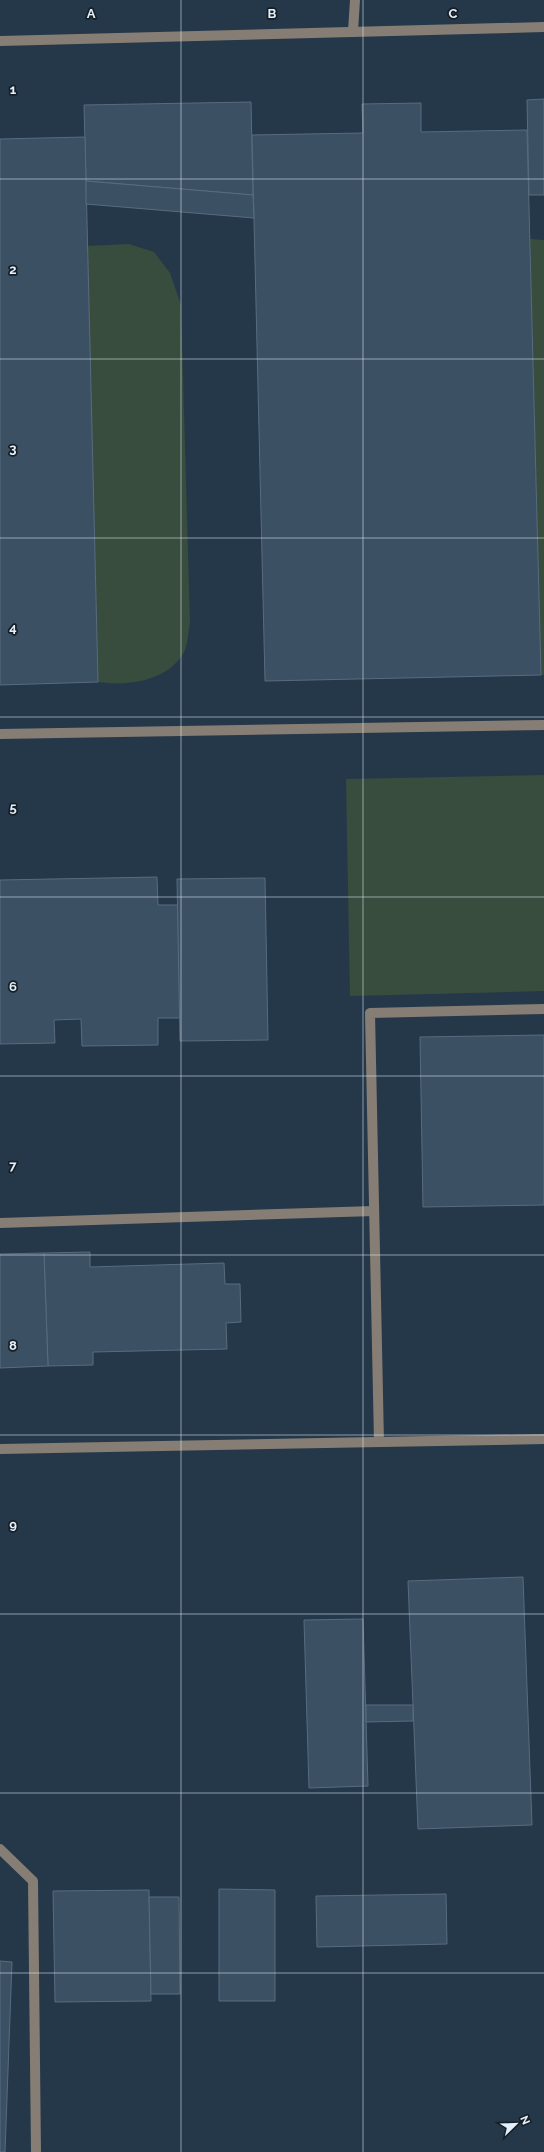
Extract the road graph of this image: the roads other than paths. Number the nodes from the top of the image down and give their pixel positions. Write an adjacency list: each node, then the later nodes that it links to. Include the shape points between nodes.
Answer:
1 (355, 0): 3 (lane)
2 (544, 27): 3 (lane)
3 (353, 31): 4 (lane)
4 (0, 41)
5 (544, 725): 6 (lane)
6 (0, 734)
7 (544, 1009): 8 (lane, via 370,1013)
8 (374, 1211): 9 (lane); 11 (lane)
9 (0, 1223)
10 (544, 1438): 11 (lane)
11 (379, 1442): 12 (lane)
12 (0, 1449)
13 (0, 1849): 14 (lane, via 33,1881)
14 (36, 2152)

